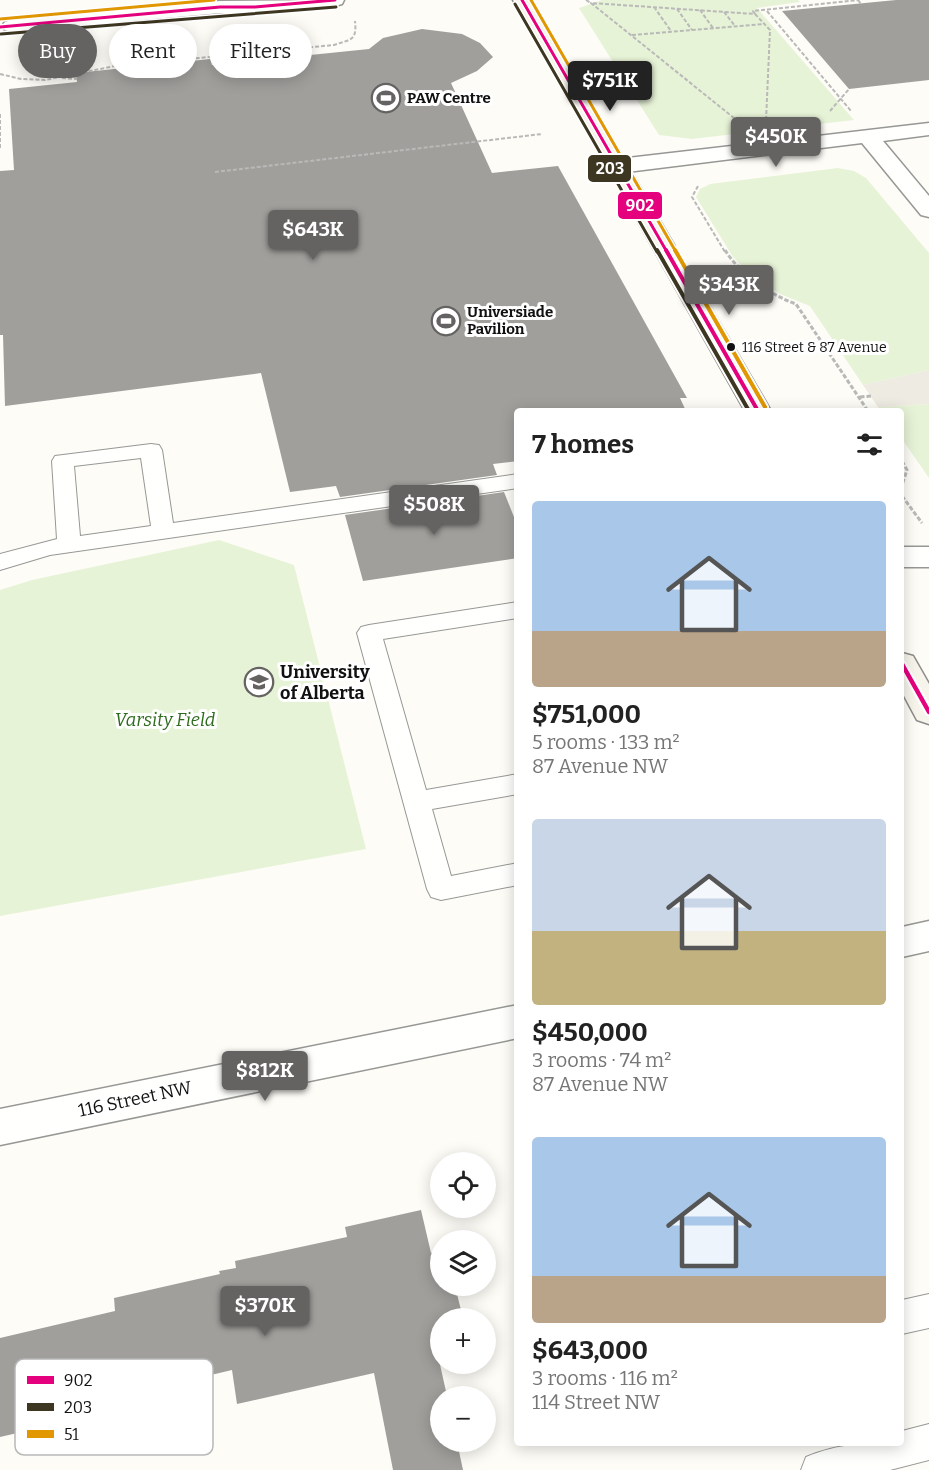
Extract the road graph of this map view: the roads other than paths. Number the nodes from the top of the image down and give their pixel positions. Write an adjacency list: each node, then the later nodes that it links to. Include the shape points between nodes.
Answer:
1 (334, 0): 3 (street)
2 (522, 0): 6 (main road)
3 (6, 26)
4 (929, 129): 5 (street)
5 (868, 136): 6 (street, via 760,144); 7 (street)
6 (619, 166): 8 (main road)
7 (929, 210)
8 (756, 408)
9 (514, 482): 10 (lane)
10 (163, 532): 11 (lane); 11 (lane, via 151,450 63,461)
11 (69, 545): 14 (lane)
12 (904, 557): 13 (street)
13 (929, 557)
14 (0, 562)
15 (514, 611): 19 (lane, via 369,633)
16 (904, 668): 17 (main road)
17 (929, 712)
18 (514, 785): 19 (lane)
19 (417, 802): 20 (lane, via 441,889)
20 (514, 875)
21 (929, 936): 22 (street)
22 (904, 942)
23 (514, 1022): 24 (street, 116 Street NW)
24 (0, 1127)
25 (929, 1311): 26 (lane)
26 (904, 1317)
27 (929, 1442): 28 (lane)
28 (825, 1469)

